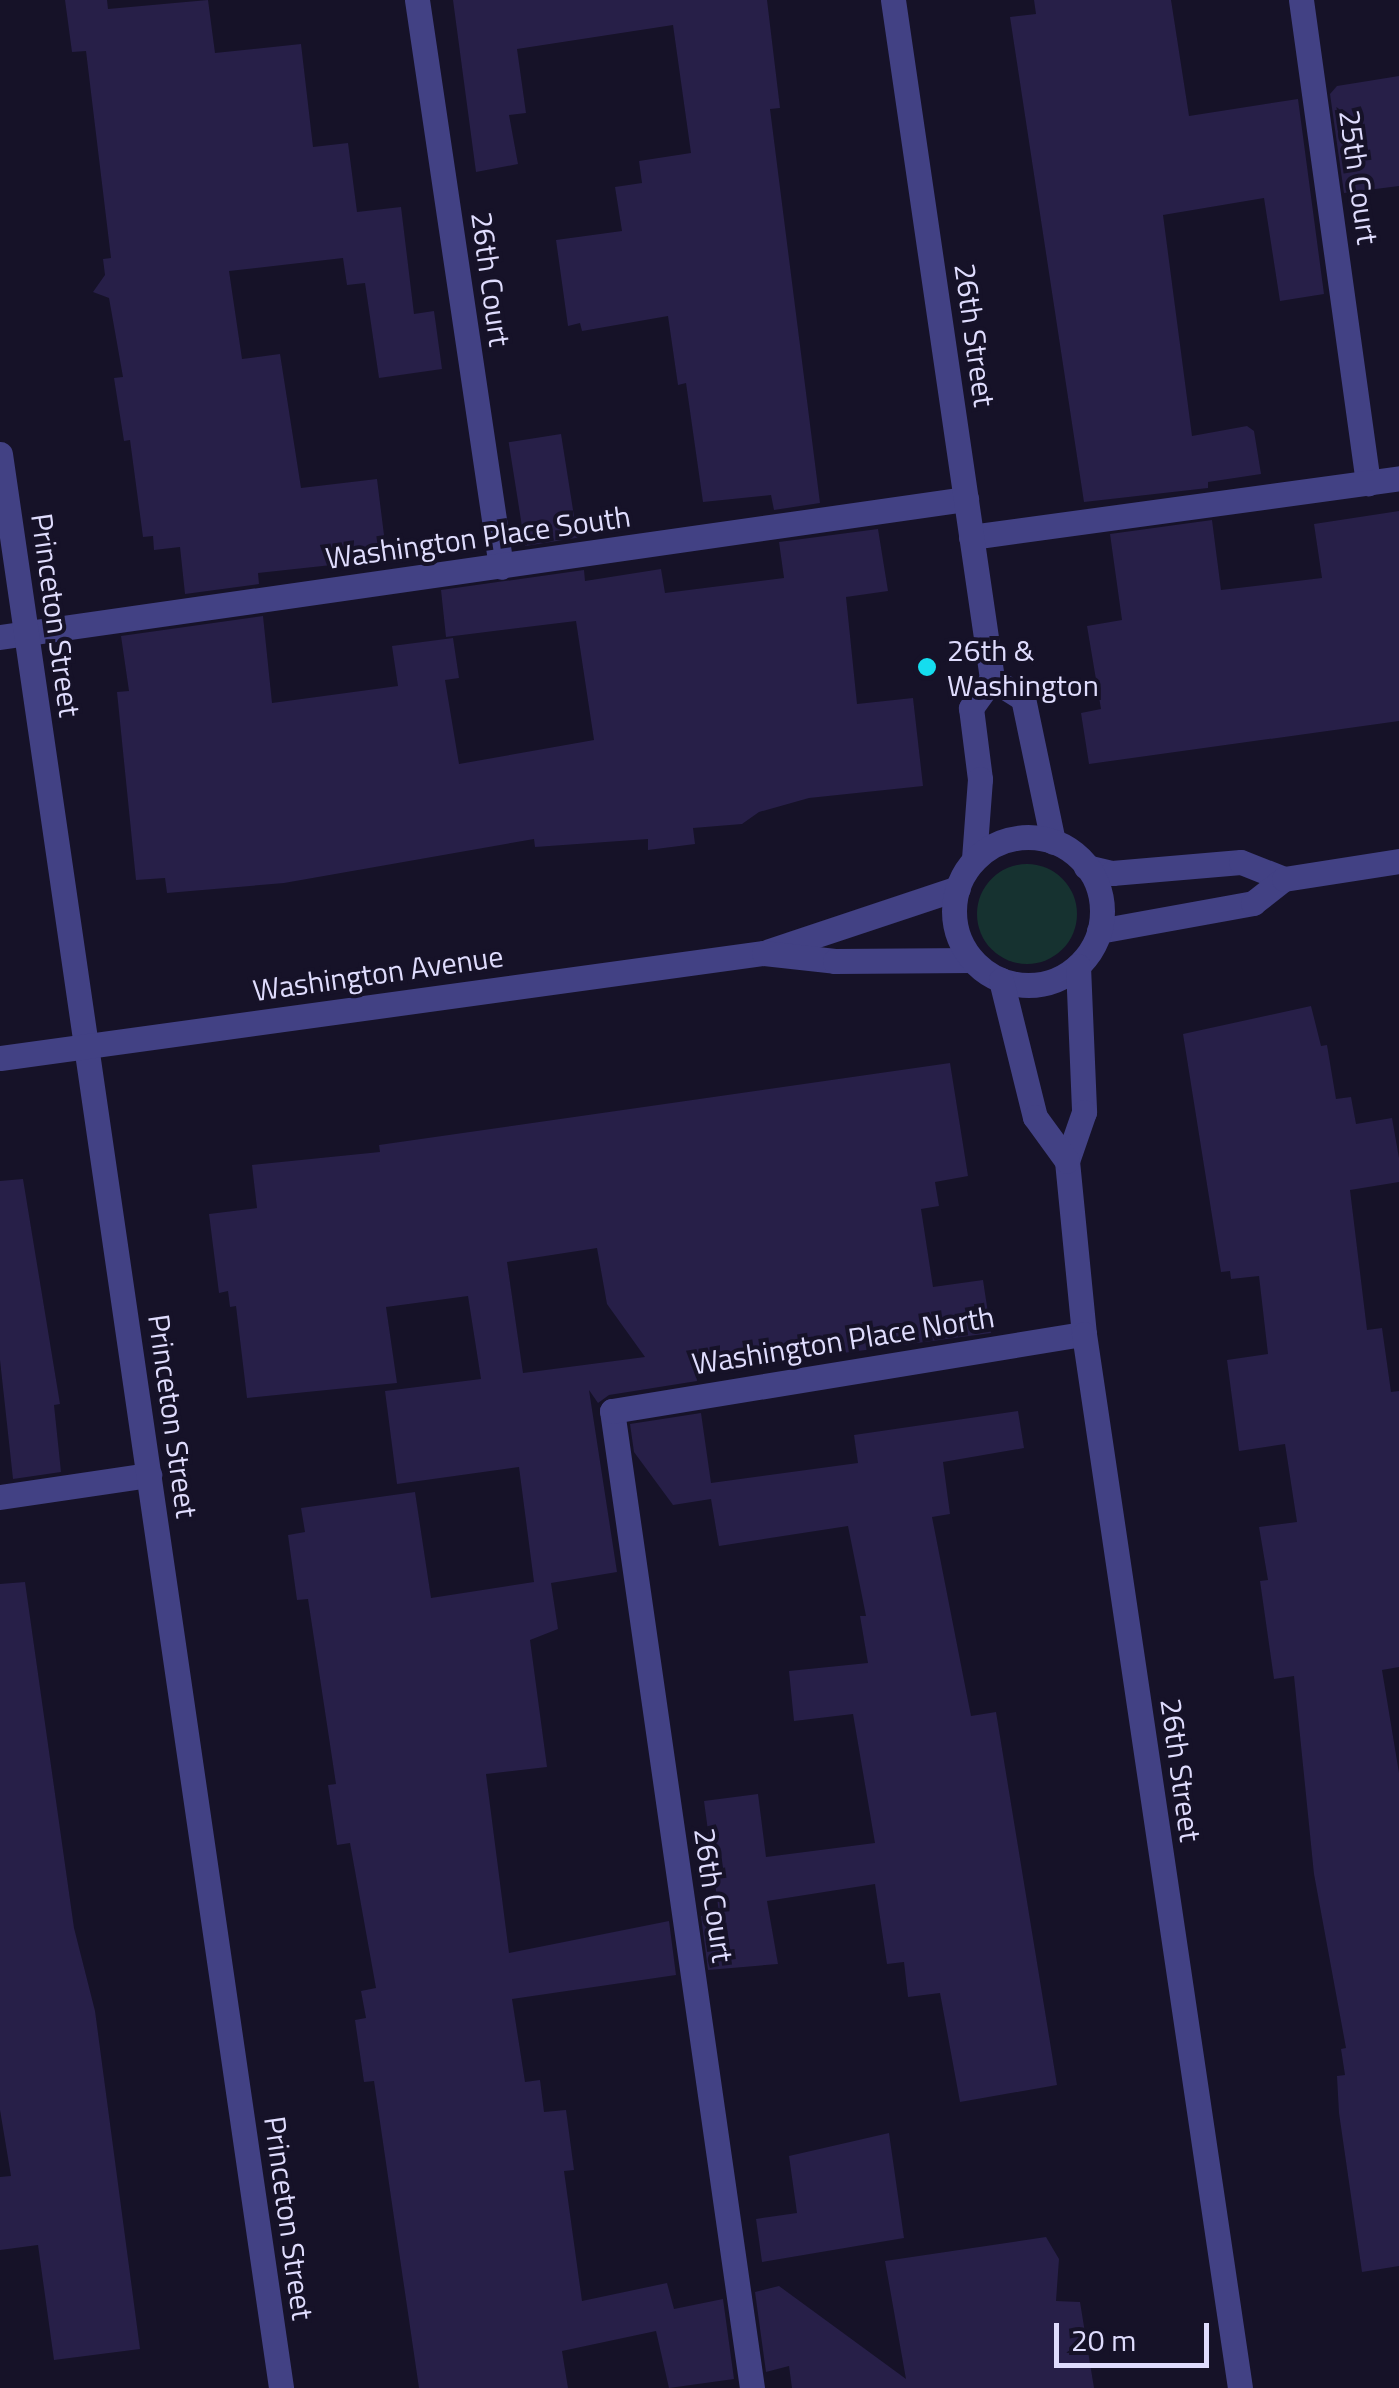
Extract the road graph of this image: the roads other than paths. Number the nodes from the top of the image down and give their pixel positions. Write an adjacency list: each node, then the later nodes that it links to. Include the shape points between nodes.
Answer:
1 (418, 0): 9 (street, 26th Court)
2 (893, 0): 7 (street, 26th Street)
3 (1301, 0): 6 (street, 25th Court)
4 (0, 454): 10 (street, Princeton Street)
5 (1399, 478): 6 (street)
6 (1368, 482): 8 (street)
7 (966, 498): 8 (street, 26th Street); 9 (street, Washington Place South)
8 (971, 536): 12 (street, 26th Street)
9 (500, 568): 10 (street, Washington Place South)
10 (26, 634): 11 (street, Washington Place South); 24 (street, Princeton Street)
11 (0, 637)
12 (992, 679): 13 (street, via 1023,698); 14 (street, via 970,708 980,779)
13 (1053, 842): 14 (street, via 1011,839); 16 (street)
14 (974, 860): 18 (street)
15 (1399, 861): 17 (street)
16 (1086, 867): 17 (street, via 1112,872 1241,862); 19 (street, via 1100,898)
17 (1284, 879): 19 (street, via 1253,903)
18 (958, 888): 20 (street, Washington Avenue, via 822,928); 21 (street, via 955,925)
19 (1099, 931): 22 (street)
20 (764, 953): 21 (street, Washington Avenue, via 835,961); 24 (street, Washington Avenue)
21 (972, 960): 23 (street)
22 (1078, 966): 23 (street, via 1034,985); 26 (street, 26th Street, via 1084,1112)
23 (1001, 980): 26 (street, via 1035,1117)
24 (86, 1045): 25 (street, Washington Avenue); 29 (street, Princeton Street)
25 (0, 1058)
26 (1068, 1161): 27 (street, 26th Street)
27 (1084, 1334): 28 (street, Washington Place North); 33 (street, 26th Street)
28 (612, 1411): 32 (street, 26th Court)
29 (148, 1475): 30 (street); 31 (street, Princeton Street)
30 (0, 1496)
31 (281, 2388)
32 (752, 2388)
33 (1240, 2388)

